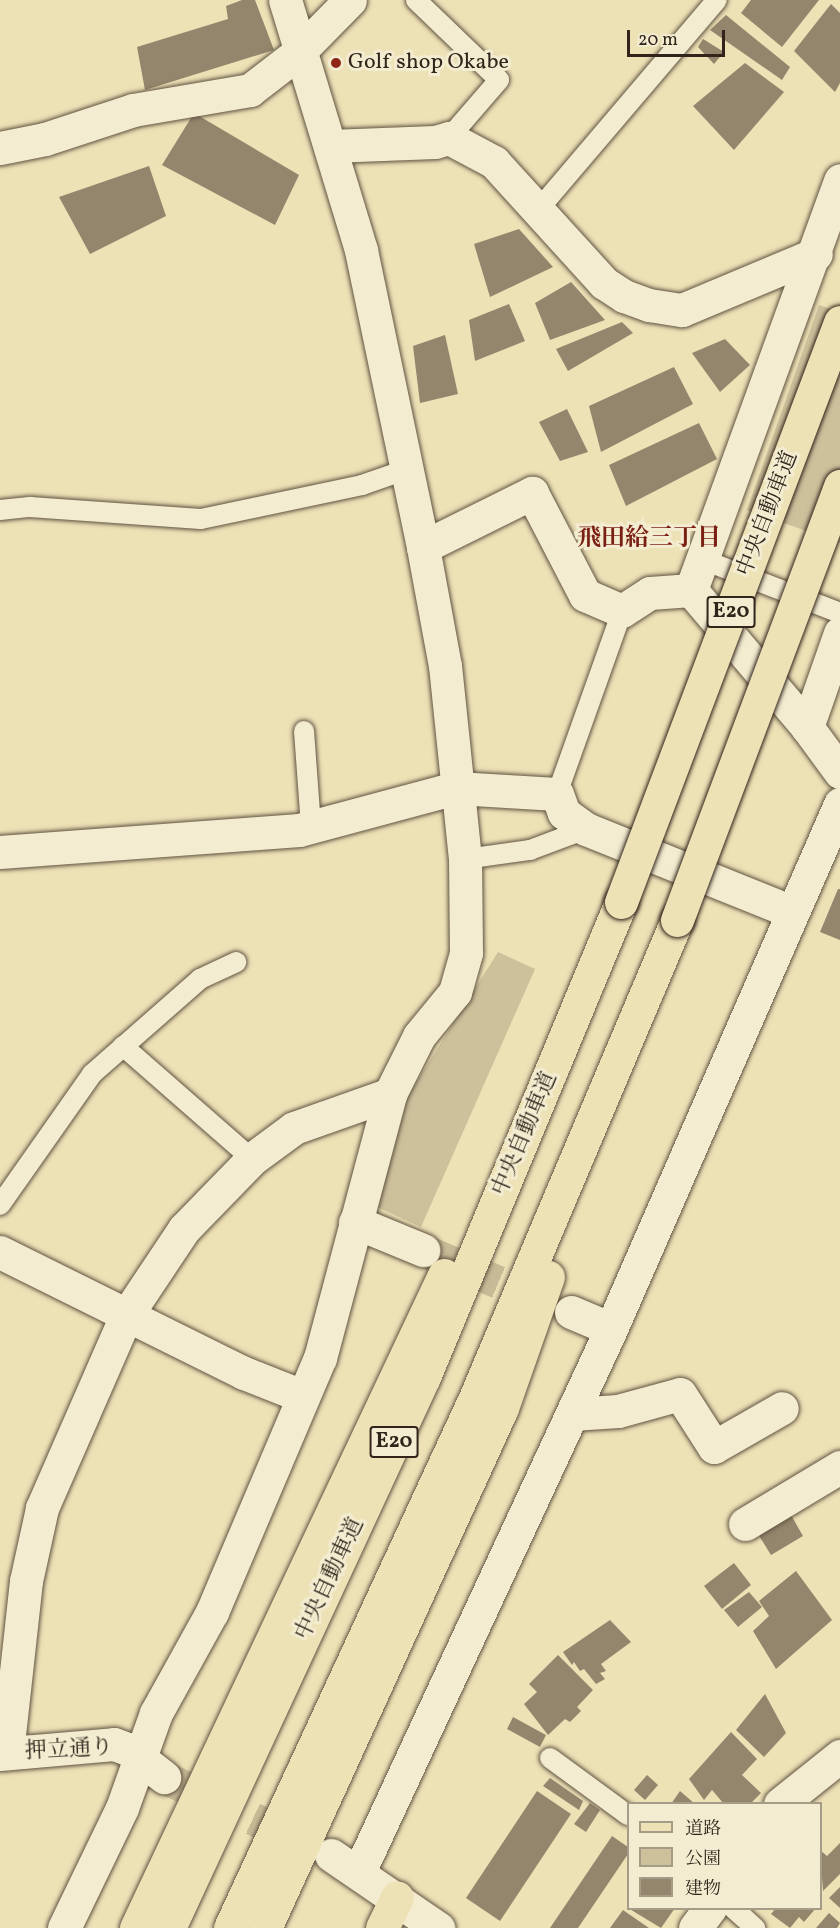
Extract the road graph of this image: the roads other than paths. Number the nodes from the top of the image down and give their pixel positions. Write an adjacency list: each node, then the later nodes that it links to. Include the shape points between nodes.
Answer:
1 (285, 0): 5 (street)
2 (350, 0): 5 (street)
3 (416, 0): 6 (lane, via 499,80)
4 (717, 0): 10 (lane)
5 (298, 53): 7 (street); 8 (street, via 250,90 133,110 45,139)
6 (449, 138): 7 (street, via 435,142); 10 (street, via 494,162)
7 (330, 146): 13 (street, via 361,250)
8 (0, 148)
9 (840, 180): 11 (street)
10 (538, 210): 11 (street, via 604,283 624,296 682,310)
11 (816, 254): 17 (street)
12 (840, 322): 34 (main road, 中央自動車道 / E20, bridge)
13 (405, 470): 15 (lane, via 362,485 201,519 30,507); 16 (street)
14 (840, 486): 36 (main road, E20, bridge)
15 (0, 510)
16 (423, 547): 19 (street, via 532,493 585,595); 25 (street, via 445,666)
17 (704, 560): 18 (street); 20 (lane)
18 (691, 590): 19 (street, via 650,593); 22 (street)
19 (622, 611): 26 (lane)
20 (840, 614)
21 (840, 633): 22 (street)
22 (807, 728): 24 (street)
23 (304, 731): 28 (lane)
24 (840, 772)
25 (456, 788): 26 (street); 28 (street); 31 (street)
26 (557, 794): 29 (street, via 564,813)
27 (840, 804): 32 (street)
28 (311, 826): 30 (street)
29 (586, 829): 31 (lane, via 530,850); 33 (street)
30 (0, 852)
31 (465, 859): 38 (street, via 466,953 455,992 419,1036)
32 (829, 860): 33 (street)
33 (792, 912): 46 (street)
34 (602, 950): 65 (main road, via 399,1367); 66 (main road, 中央自動車道 / E20, via 424,1377)
35 (236, 962): 37 (lane, via 200,979)
36 (651, 980): 67 (main road, E20, via 475,1398); 68 (main road, via 502,1408)
37 (123, 1046): 39 (lane); 40 (lane, via 92,1074)
38 (390, 1094): 39 (street, via 294,1128); 41 (street)
39 (252, 1159): 45 (street, via 184,1229)
40 (0, 1205)
41 (355, 1221): 42 (street); 47 (street, via 320,1358)
42 (423, 1250)
43 (0, 1252): 45 (street)
44 (571, 1312): 46 (street)
45 (126, 1316): 47 (street); 52 (street, via 42,1508 26,1581)
46 (611, 1329): 49 (street)
47 (302, 1396): 54 (street, via 212,1612 156,1713)
48 (782, 1408): 49 (street, via 714,1447 680,1394 618,1411)
49 (572, 1414): 60 (street)
50 (840, 1467): 51 (street)
51 (745, 1524)
52 (3, 1753): 54 (street, 押立通り, via 114,1744)
53 (840, 1756): 57 (street)
54 (139, 1757): 56 (street, 押立通り); 64 (street, via 122,1808)
55 (550, 1758): 58 (lane)
56 (164, 1777)
57 (781, 1802)
58 (627, 1814)
59 (331, 1855): 60 (street)
60 (359, 1872): 61 (street)
61 (397, 1898): 69 (main road); 70 (street)
62 (708, 1910): 71 (street)
63 (735, 1910): 72 (lane)
64 (64, 1928)
65 (136, 1928)
66 (169, 1928)
67 (230, 1928)
68 (266, 1928)
69 (382, 1928)
70 (438, 1928)
71 (695, 1928)
72 (755, 1928)

